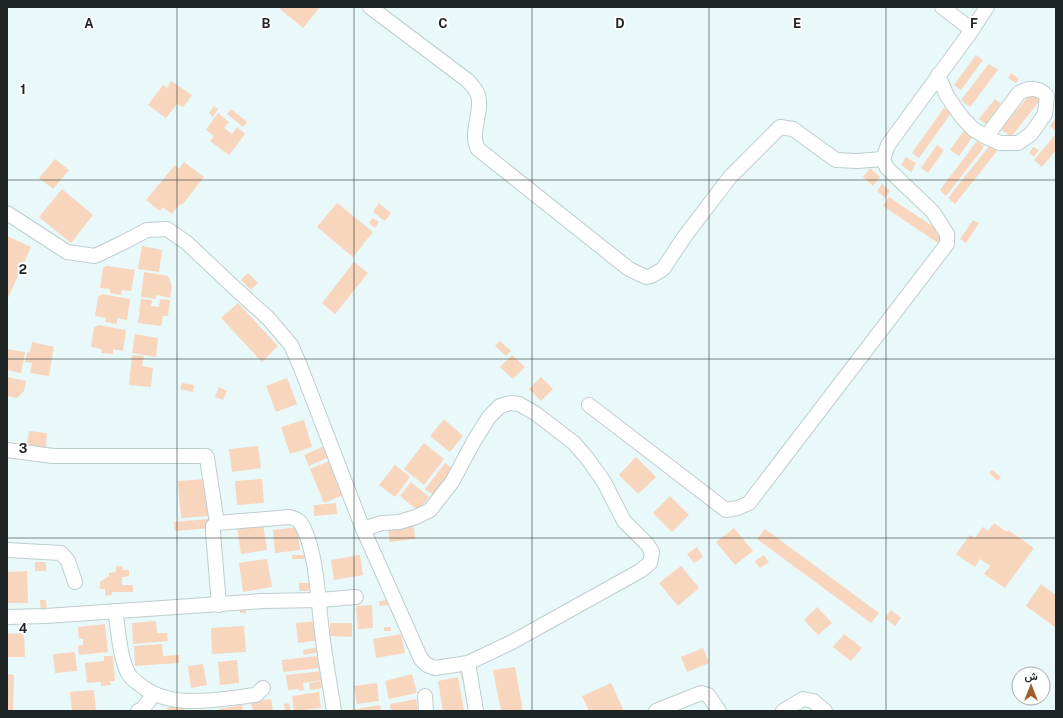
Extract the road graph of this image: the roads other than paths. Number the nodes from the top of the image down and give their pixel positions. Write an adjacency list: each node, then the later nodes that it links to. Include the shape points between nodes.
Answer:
1 (370, 7): 7 (street, via 474,87 479,106 475,138 478,148 641,276 651,276 663,268 730,177 780,127 793,129 836,160)
2 (942, 7): 4 (street)
3 (987, 7): 4 (street)
4 (972, 30): 5 (street)
5 (938, 75): 6 (street, via 960,116); 7 (street, via 888,145)
6 (986, 137): 6 (street, via 1000,144 1018,143 1031,134 1045,114 1047,96 1036,88 1019,93)
7 (883, 159): 9 (street, via 887,168 933,212 947,234 947,244 749,503 726,510)
8 (7, 213): 12 (street, via 67,252 95,256 147,230 167,229 187,243 268,318 291,345)
9 (589, 405)
10 (7, 450): 11 (street, via 53,456 206,456)
11 (217, 523): 16 (street, via 289,517 298,520 310,543); 17 (street, via 213,526 213,532)
12 (363, 529): 20 (street, via 421,659 435,668); 20 (street, via 382,523 399,522 430,510 452,482 489,417 500,406 519,404 535,413 574,443 587,458 604,482 624,521 652,552 650,563 514,641)
13 (7, 550): 14 (street, via 61,554 68,561)
14 (75, 582)
15 (356, 598): 16 (street)
16 (320, 600): 17 (street); 25 (street, via 322,632)
17 (219, 605): 18 (street)
18 (115, 611): 19 (street); 22 (street, via 123,657 129,674)
19 (7, 617)
20 (468, 663): 27 (street)
21 (263, 688): 22 (street, via 256,695 188,701)
22 (153, 695): 24 (street, via 142,710)
23 (425, 696): 26 (street)
24 (138, 711)
25 (334, 711)
26 (426, 711)
27 (476, 711)
28 (656, 711): 29 (street, via 701,693 708,695)
29 (719, 711)
30 (783, 711): 31 (street, via 803,699 812,701)
31 (824, 711)

